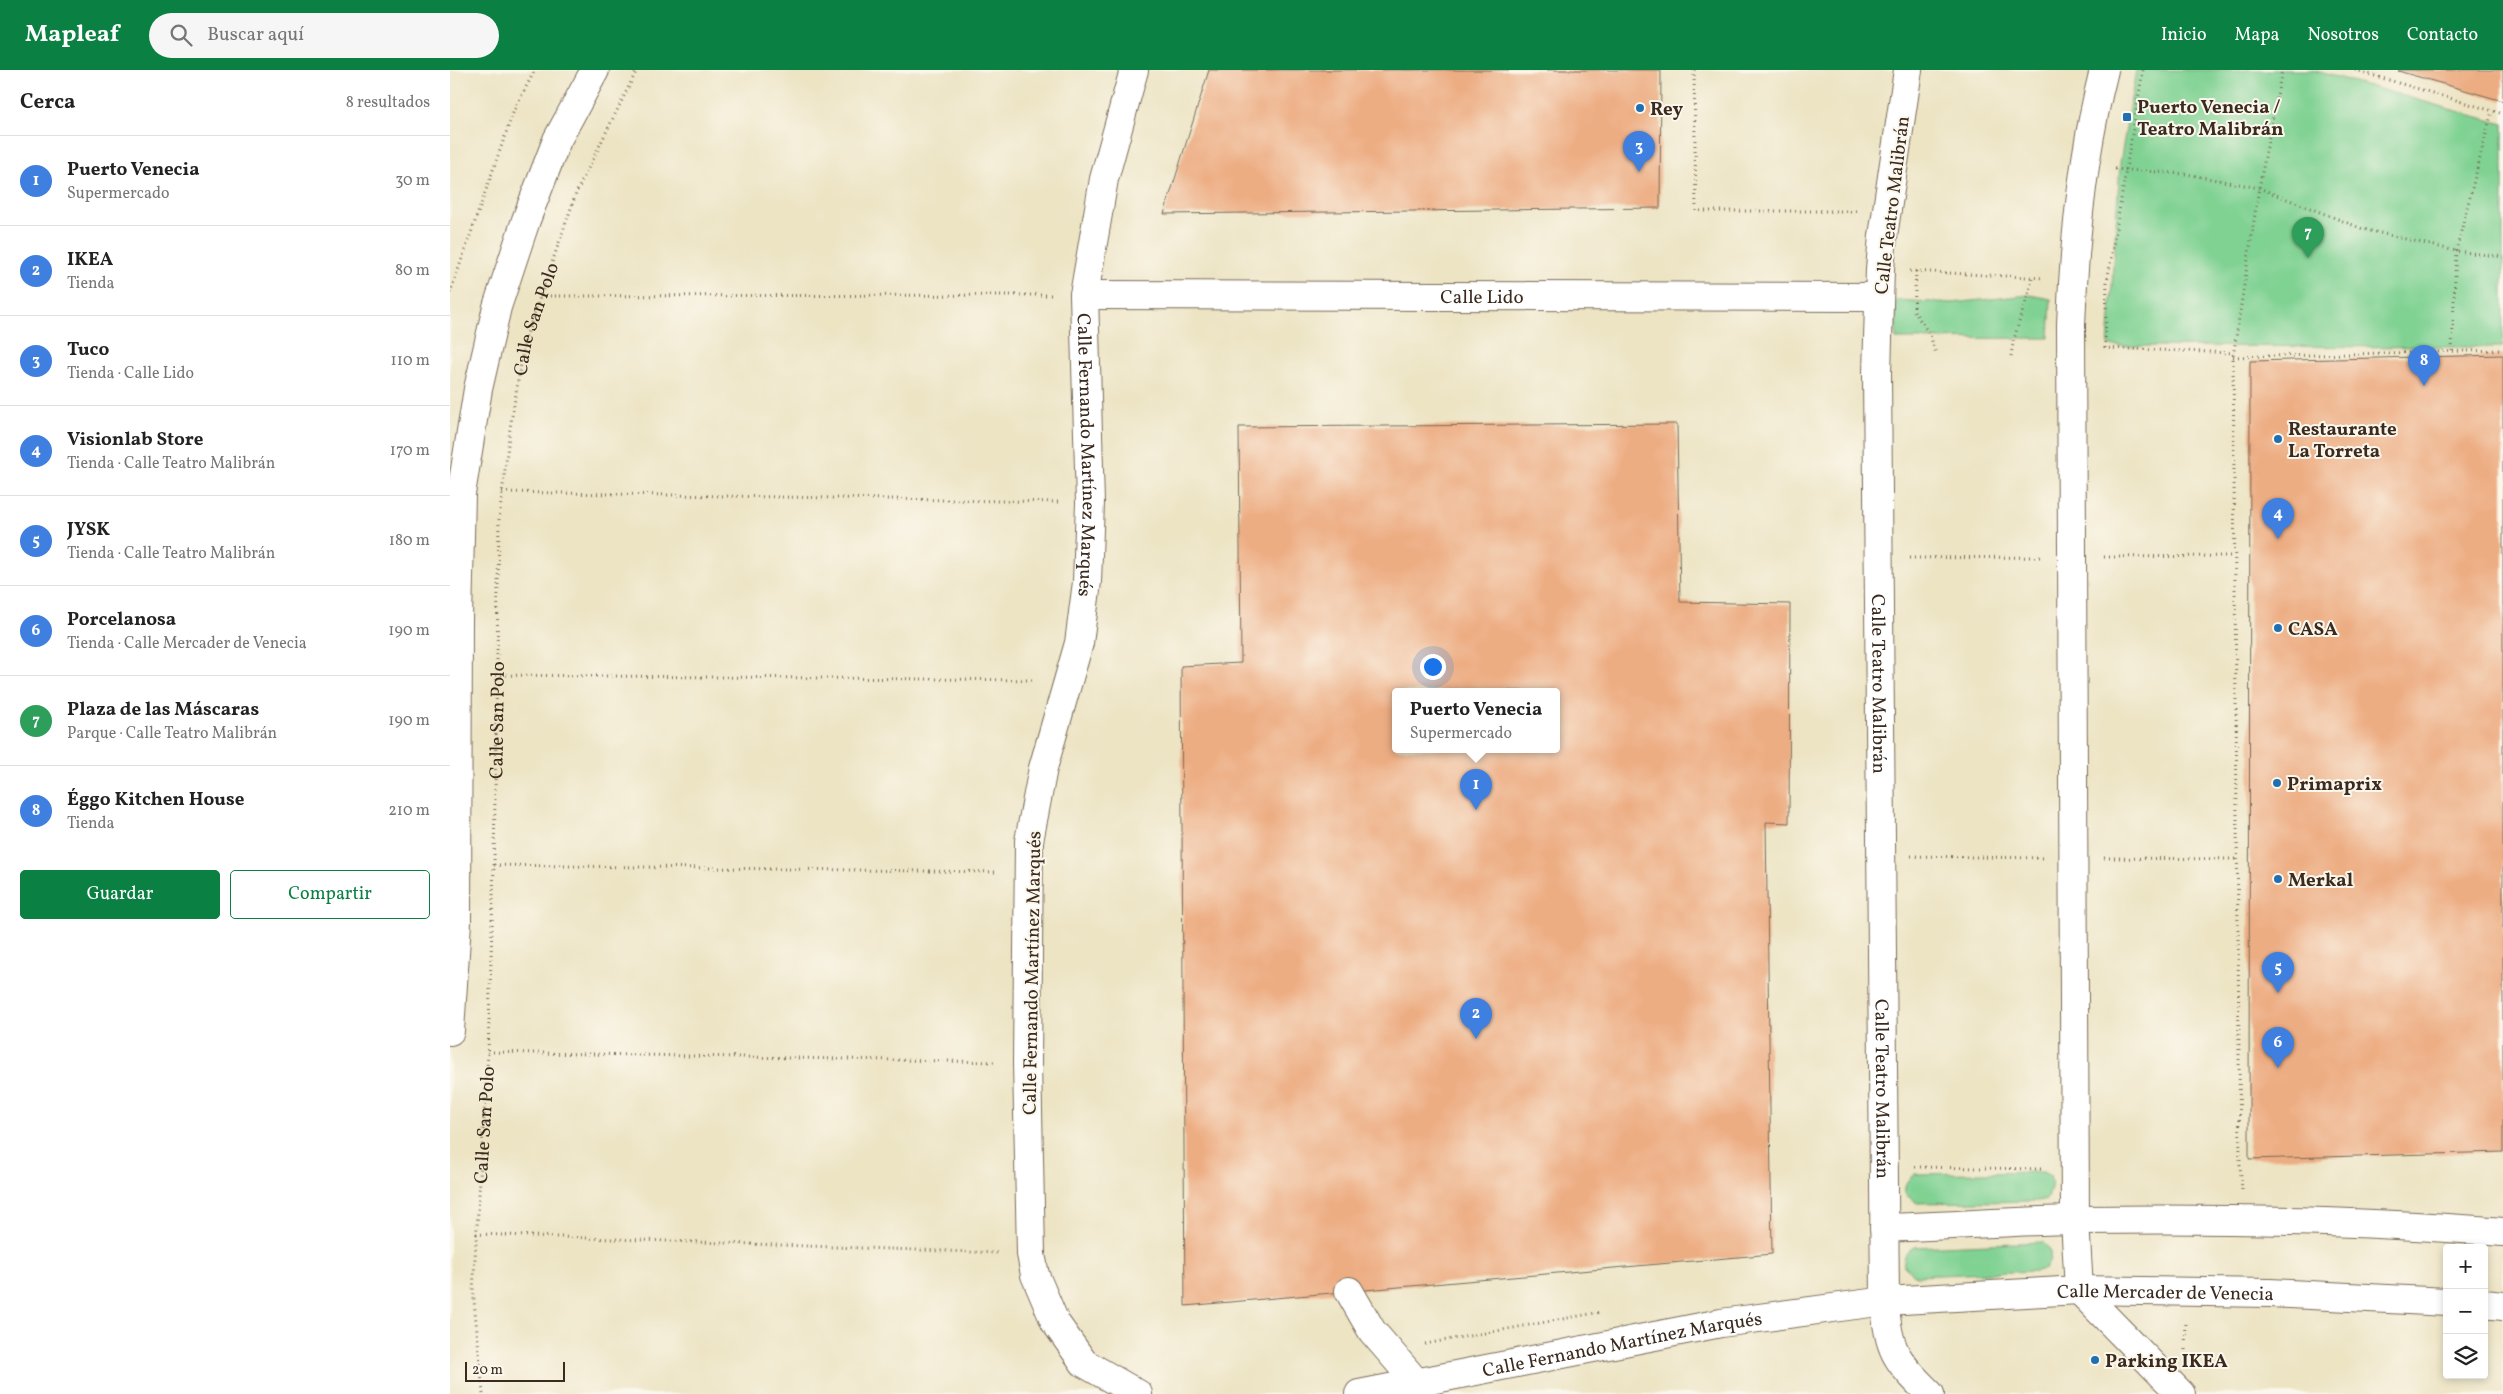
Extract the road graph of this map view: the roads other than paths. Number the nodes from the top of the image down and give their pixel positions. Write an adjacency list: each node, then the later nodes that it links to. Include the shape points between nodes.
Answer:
1 (595, 70): 7 (street, Calle San Polo, via 557,140 498,306 478,389 461,494 457,922)
2 (1134, 70): 5 (street, Calle Fernando Martínez Marqués, via 1104,179)
3 (1908, 70): 6 (street, Calle Teatro Malibrán, via 1880,269)
4 (2104, 70): 8 (street, via 2085,163 2072,280)
5 (1084, 295): 6 (street, Calle Lido); 18 (street, Calle Fernando Martínez Marqués, via 1090,503 1087,582 1079,643 1044,768 1029,840 1027,1063 1031,1254 1034,1276 1055,1322 1084,1363)
6 (1879, 298): 9 (street, Calle Teatro Malibrán)
7 (450, 1031)
8 (2075, 1220): 9 (street); 10 (street, via 2322,1221); 11 (street)
9 (1884, 1228): 13 (street, Calle Teatro Malibrán)
10 (2503, 1232)
11 (2079, 1290): 13 (street, Calle Mercader de Venecia); 14 (street, Calle Mercader de Venecia, via 2270,1293); 21 (street)
12 (1350, 1292): 17 (street, via 1372,1331)
13 (1885, 1301): 17 (street, Calle Fernando Martínez Marqués, via 1721,1323); 20 (street, Calle Teatro Malibrán, via 1886,1325 1898,1361)
14 (2443, 1302)
15 (2488, 1304): 16 (street)
16 (2503, 1306)
17 (1416, 1382): 19 (street, Calle Fernando Martínez Marqués)
18 (1138, 1394)
19 (1359, 1394)
20 (1930, 1394)
21 (2181, 1394)

